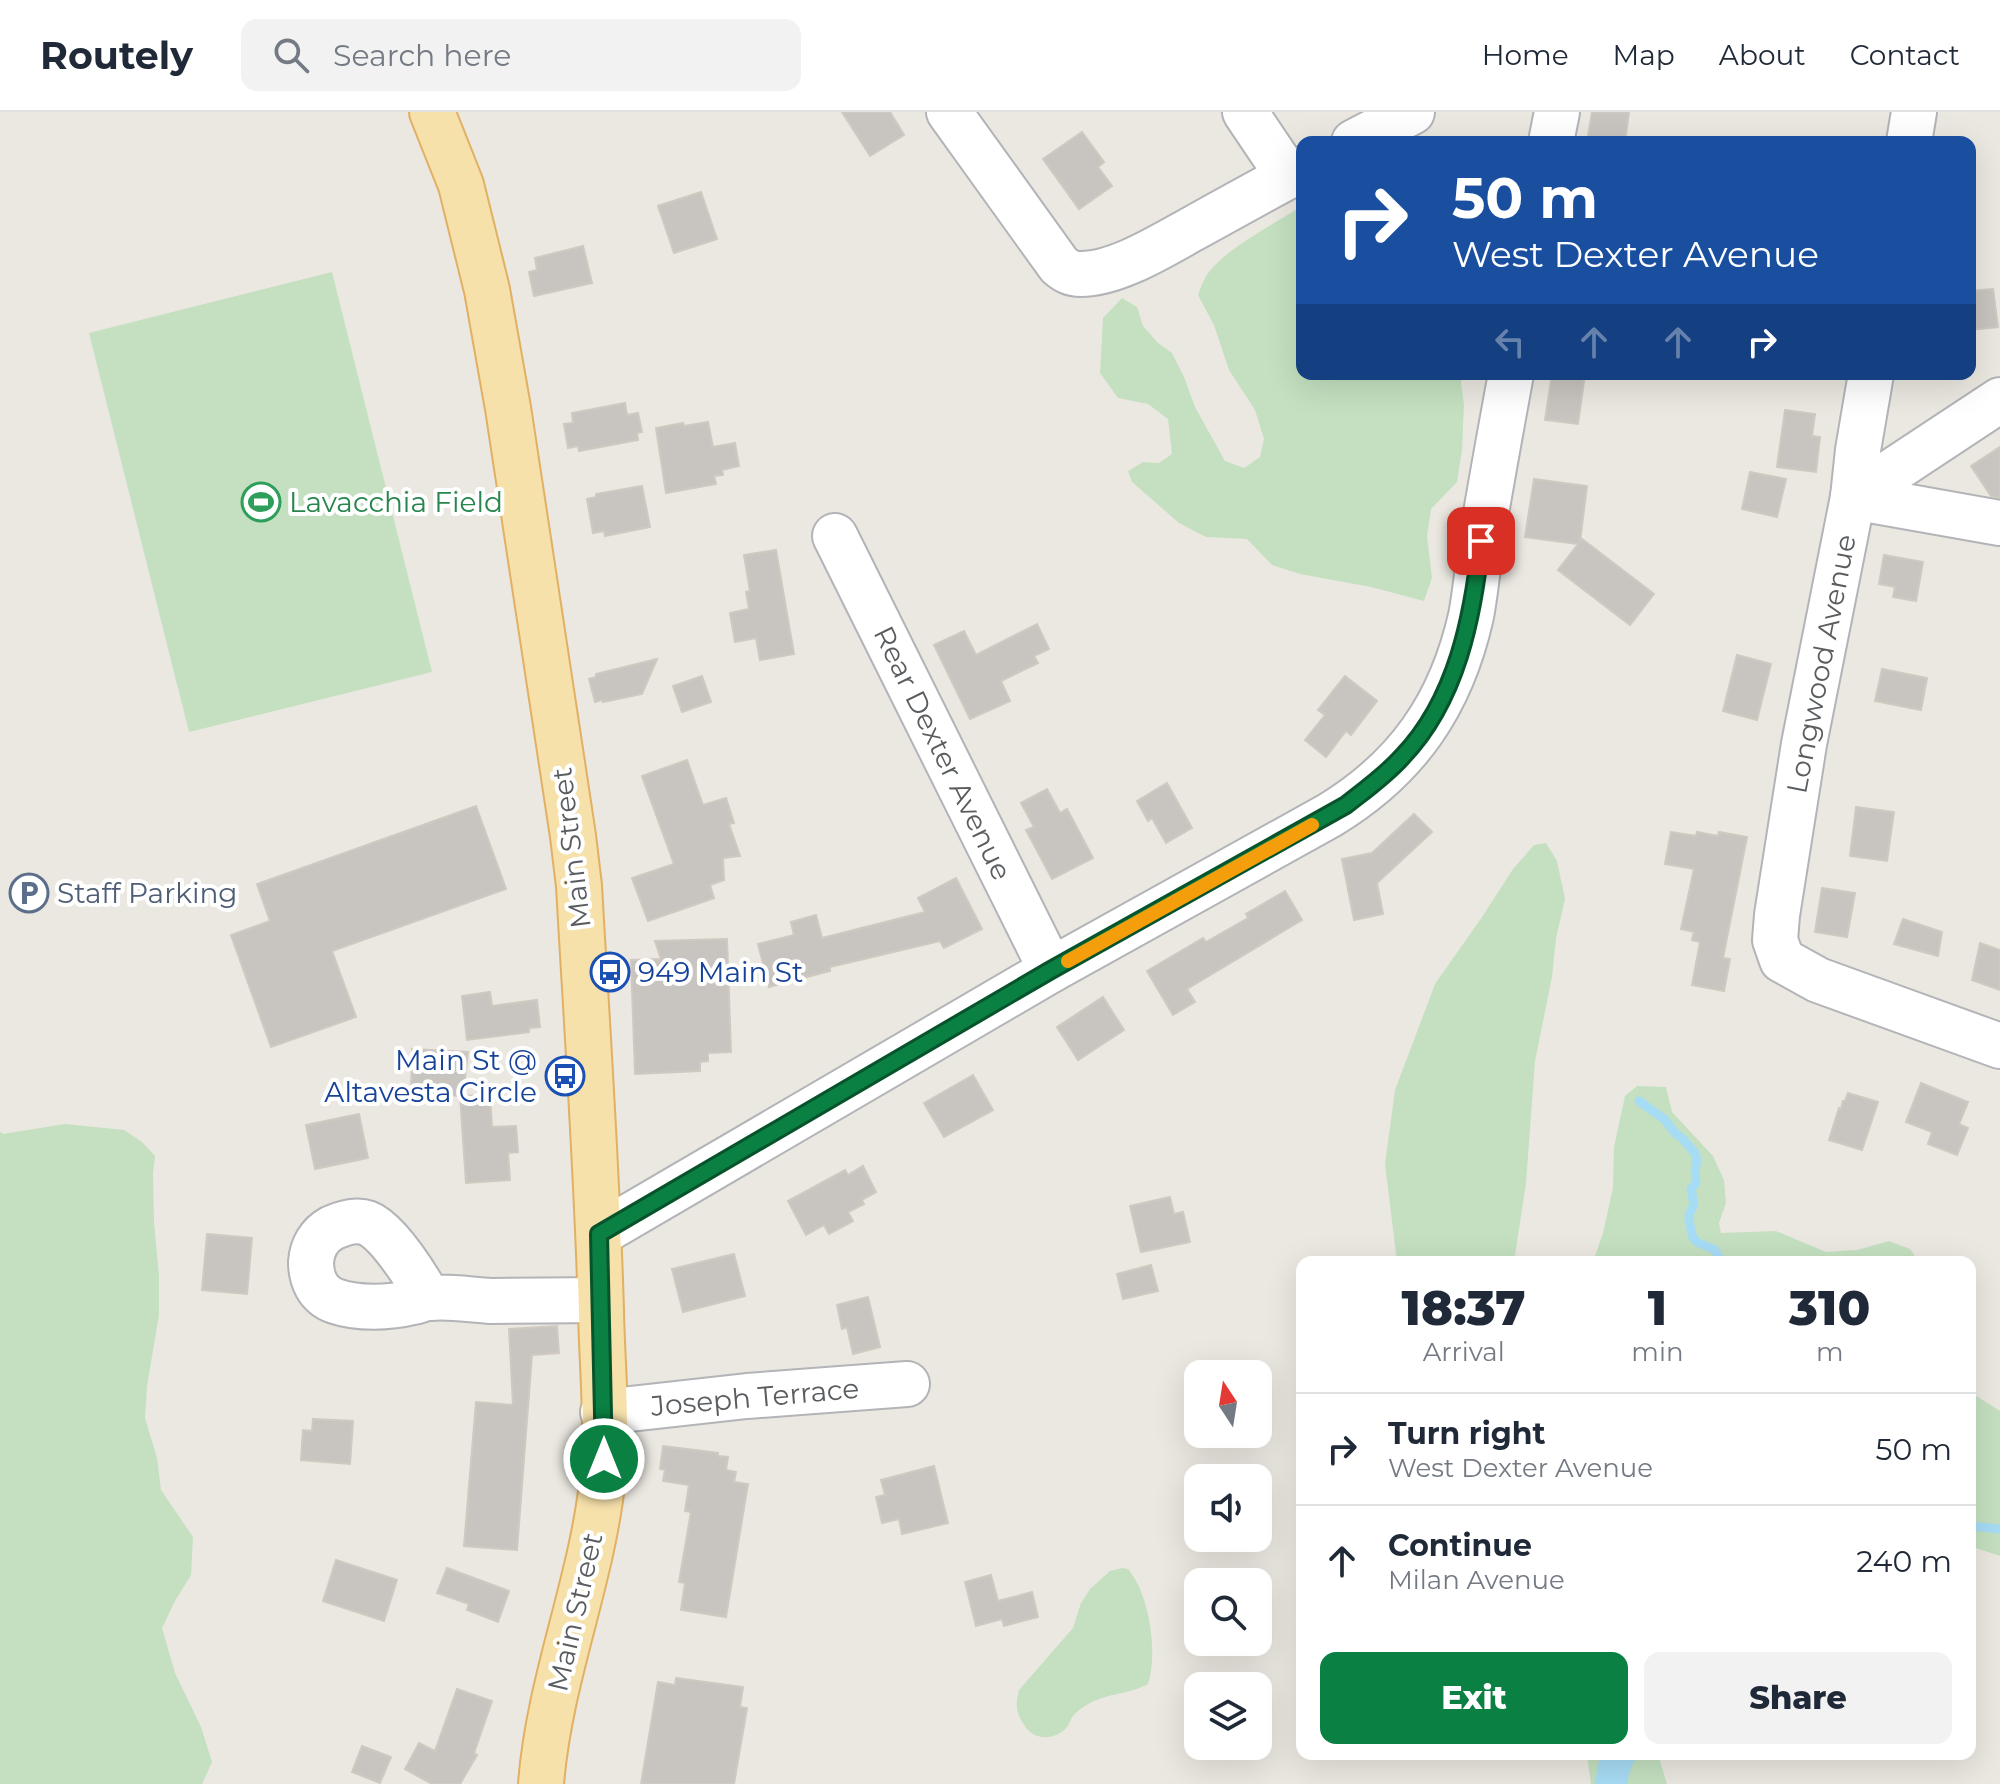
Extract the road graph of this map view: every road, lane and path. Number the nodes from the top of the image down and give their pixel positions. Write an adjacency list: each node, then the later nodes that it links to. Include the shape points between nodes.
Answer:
1 (432, 112): 19 (main road, Main Street, via 461,185 487,290 573,836)
2 (949, 112): 10 (street, via 1059,265 1076,274 1135,259)
3 (1245, 112): 10 (street)
4 (1412, 112): 7 (street)
5 (1557, 112): 8 (street)
6 (1914, 112): 9 (street)
7 (1366, 136)
8 (1552, 136)
9 (1910, 136)
10 (1295, 172)
11 (1510, 380): 17 (street, via 1464,639 1442,697 1404,756 1330,815)
12 (1870, 380): 14 (street, Longwood Avenue)
13 (2000, 400): 14 (street)
14 (1853, 497): 15 (street); 18 (street, Longwood Avenue, via 1802,760 1775,940 1782,960 1818,980)
15 (2000, 523)
16 (835, 536): 17 (street, Rear Dexter Avenue)
17 (1051, 970): 19 (street)
18 (2000, 1046)
19 (599, 1234): 21 (main road, Main Street)
20 (428, 1297): 21 (street)
21 (600, 1300): 23 (main road, Main Street)
22 (907, 1384): 23 (street, Joseph Terrace)
23 (603, 1412): 24 (main road, Main Street, via 598,1512)
24 (541, 1784)

